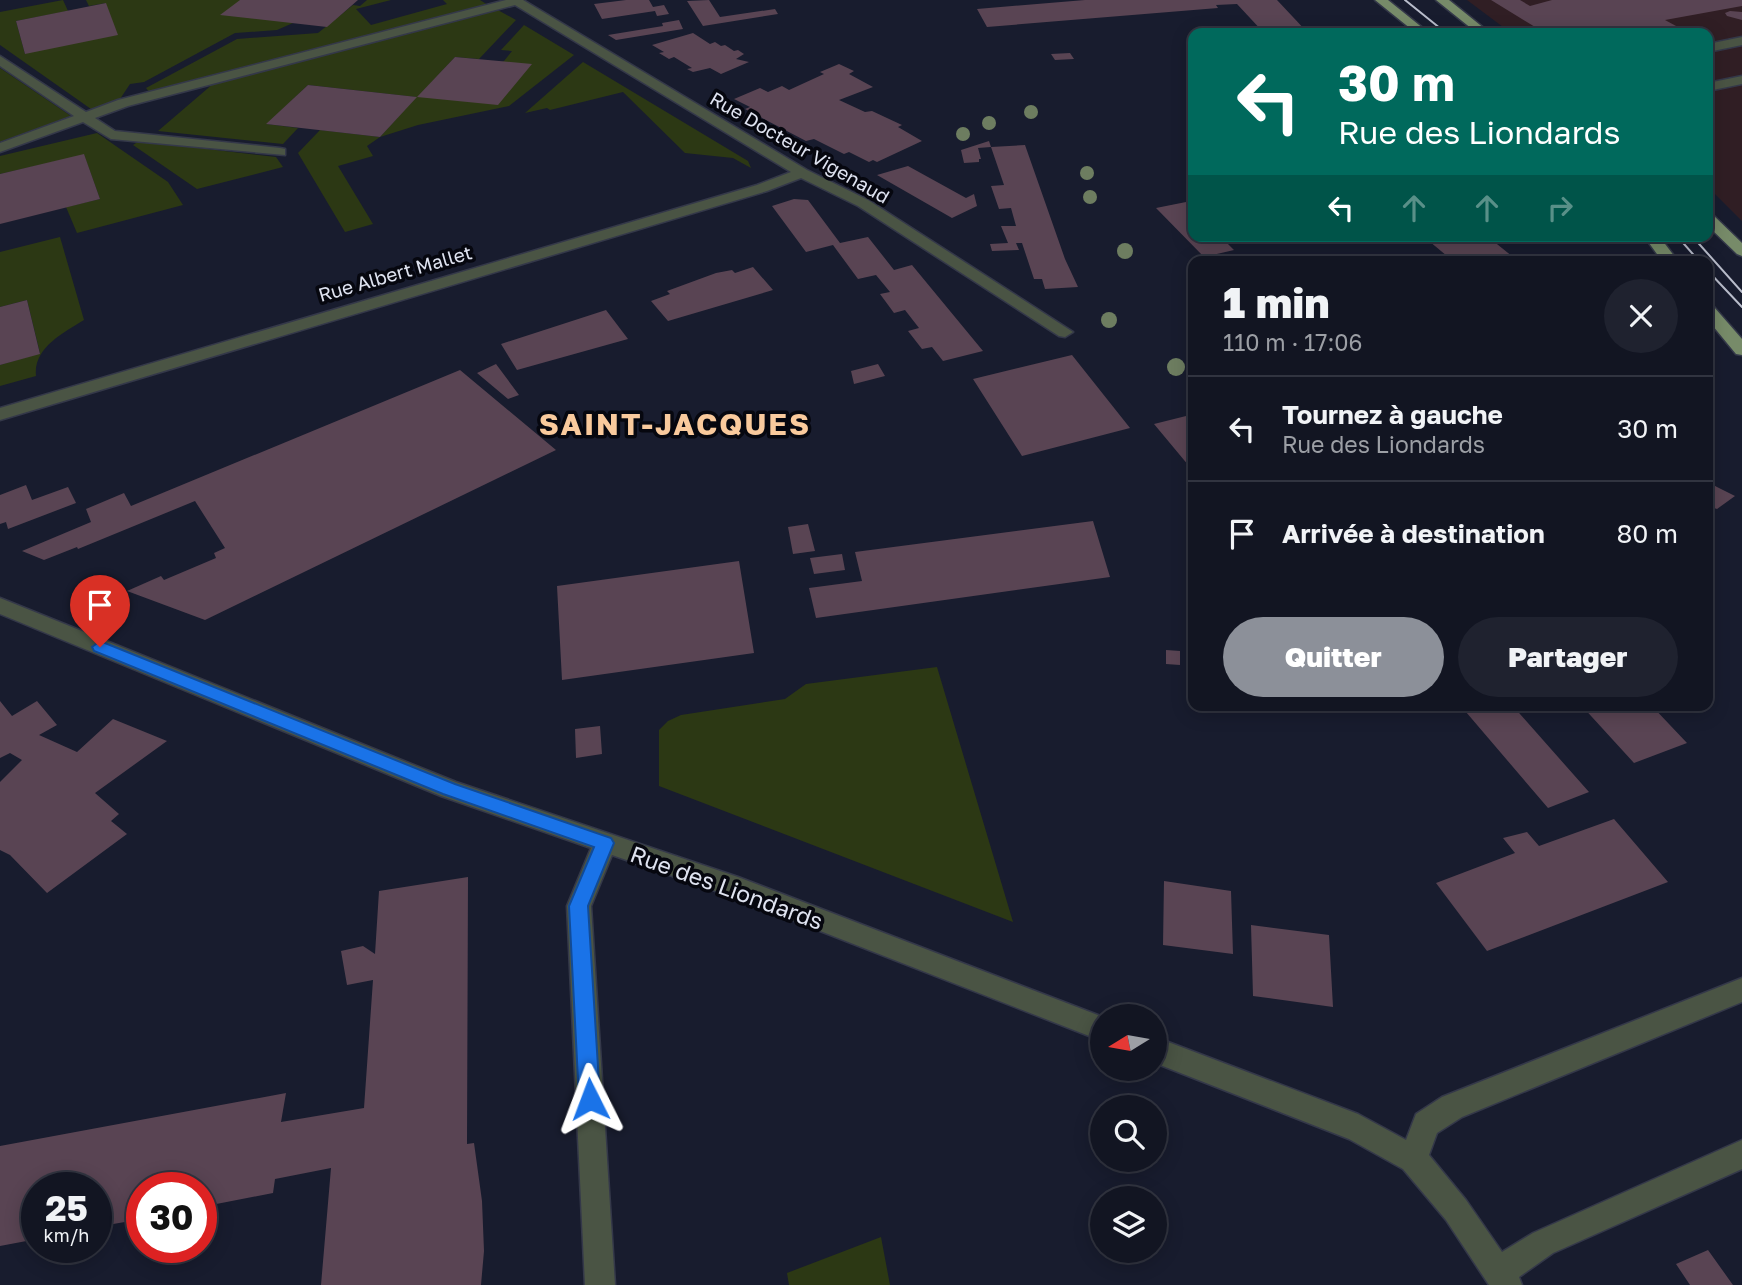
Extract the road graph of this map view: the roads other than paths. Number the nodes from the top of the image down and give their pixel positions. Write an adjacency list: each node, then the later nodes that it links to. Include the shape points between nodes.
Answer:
1 (515, 0): 11 (street); 14 (street, Rue Docteur Vigenaud)
2 (1381, 0): 4 (main road)
3 (1442, 0): 5 (main road)
4 (1417, 28)
5 (1478, 28)
6 (1742, 41): 7 (street)
7 (1713, 47)
8 (0, 60): 11 (street)
9 (1742, 80): 10 (street)
10 (1713, 84)
11 (84, 116): 12 (street); 13 (street, via 111,135)
12 (0, 148)
13 (280, 152)
14 (802, 173): 20 (street, Rue Docteur Vigenaud, via 863,203); 22 (street, Rue Albert Mallet)
15 (1713, 223): 17 (main road)
16 (1656, 242): 18 (main road)
17 (1742, 251)
18 (1666, 256)
19 (1713, 315): 21 (main road)
20 (1065, 331)
21 (1739, 344)
22 (0, 414)
23 (0, 606): 24 (street, Rue des Liondards, via 449,789)
24 (605, 843): 26 (street, Rue des Liondards, via 738,888); 31 (street, via 579,906)
25 (1742, 990): 29 (street, via 1452,1107 1426,1124)
26 (1090, 1024)
27 (1167, 1054): 29 (street, via 1358,1128)
28 (1742, 1154): 30 (street, via 1543,1243)
29 (1413, 1158): 30 (street)
30 (1503, 1279)
31 (600, 1285)

